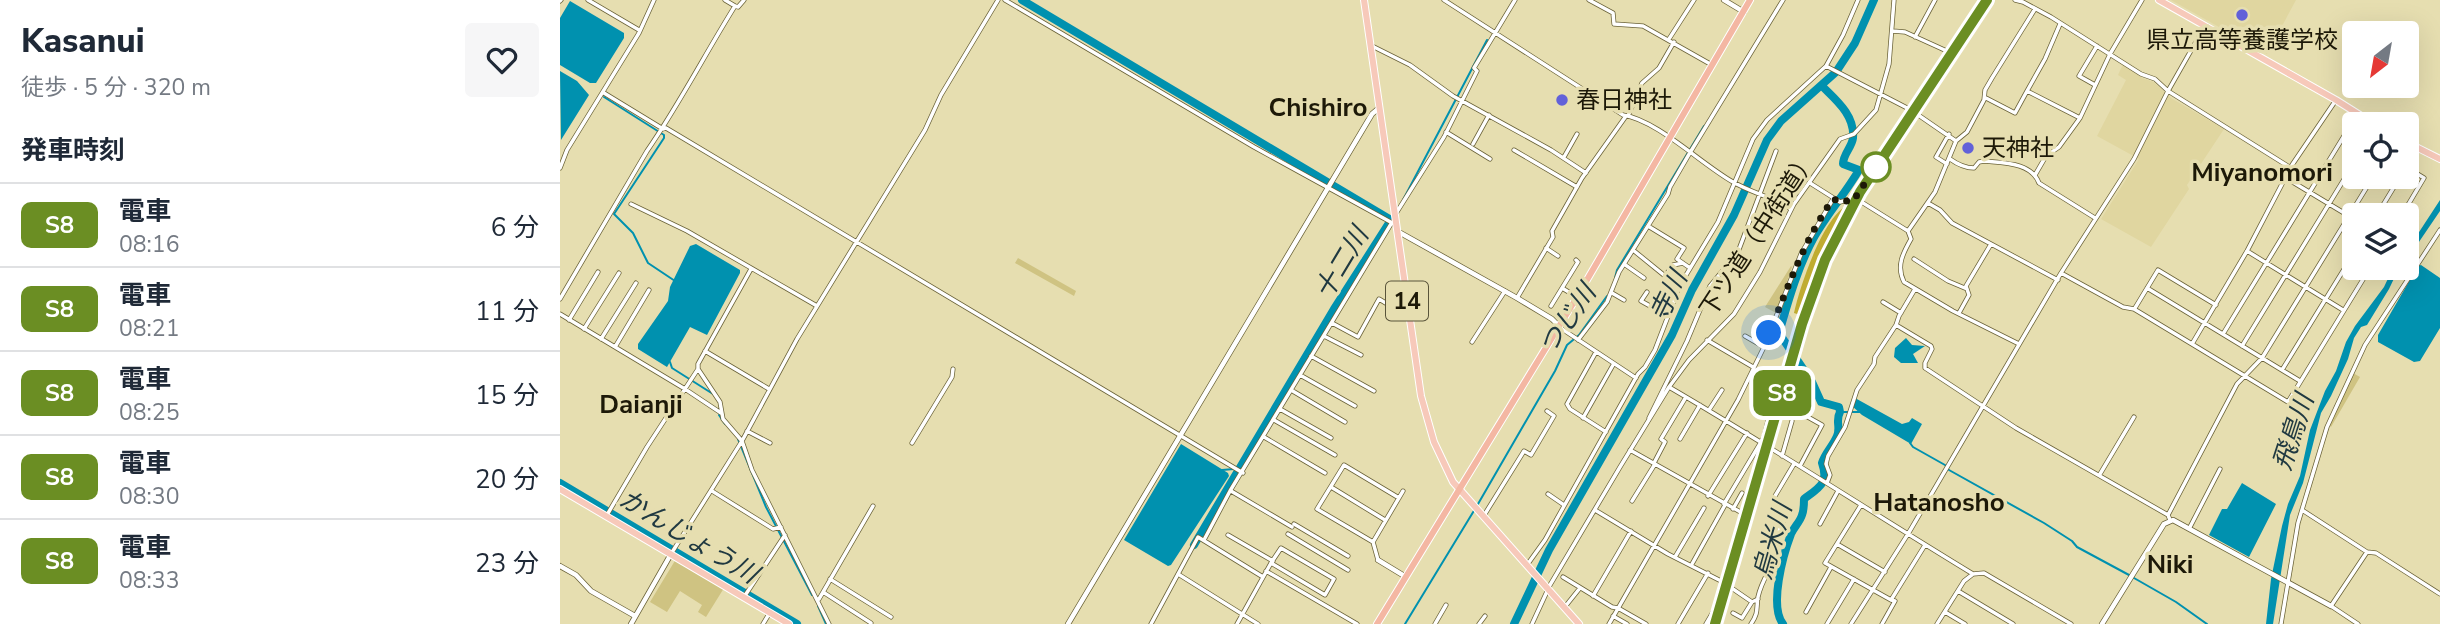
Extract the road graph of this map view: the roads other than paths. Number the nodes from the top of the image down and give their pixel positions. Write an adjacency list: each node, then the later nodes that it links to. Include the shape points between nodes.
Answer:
1 (588, 0): 26 (street)
2 (654, 0): 26 (street)
3 (725, 0): 21 (street)
4 (744, 0): 21 (street)
5 (998, 0): 95 (street)
6 (1005, 0): 78 (street)
7 (1364, 0): 32 (main road, 14)
8 (1444, 0): 28 (street)
9 (1516, 0): 28 (street)
10 (1590, 0): 30 (street, via 1613,12 1614,24 1643,26)
11 (1694, 0): 30 (street)
12 (1724, 0): 23 (street)
13 (1750, 0): 23 (highway)
14 (1783, 0): 63 (street)
15 (1858, 0): 37 (street)
16 (1894, 0): 27 (street, 下ツ道（中街道）)
17 (1935, 0): 29 (street)
18 (2015, 0): 22 (street)
19 (2142, 0): 35 (street)
20 (2159, 0): 25 (main road)
21 (735, 6): 51 (street)
22 (2035, 9): 24 (street); 43 (street)
23 (1744, 12): 36 (highway)
24 (2060, 24): 33 (street); 39 (street)
25 (2205, 26): 40 (street); 45 (main road)
26 (639, 30): 41 (street)
27 (1894, 31): 29 (street); 42 (street, 下ツ道（中街道）)
28 (1497, 34): 44 (street, via 1474,68 1477,71); 49 (street)
29 (1915, 37): 34 (street)
30 (1669, 39): 31 (street)
31 (1674, 42): 36 (street); 49 (street, via 1659,68 1642,83)
32 (1370, 45): 44 (street); 46 (main road, 14)
33 (2096, 46): 35 (street); 38 (street, via 2079,76)
34 (1949, 52)
35 (2110, 54): 38 (street); 40 (street)
36 (1712, 65): 55 (highway)
37 (1827, 66): 42 (street); 75 (street, via 1758,131)
38 (2095, 85): 50 (street)
39 (2027, 91): 43 (street, via 2015,113); 50 (street)
40 (2168, 91): 71 (street); 89 (street, via 2134,159)
41 (604, 93): 51 (street); 64 (street)
42 (1881, 95): 54 (street); 76 (street, 下ツ道（中街道）, via 1864,125 1840,139)
43 (1985, 97): 57 (street, via 1967,131)
44 (1462, 100): 48 (street); 52 (street)
45 (2336, 100): 47 (main road); 71 (street)
46 (1379, 108): 78 (street); 88 (main road, 14)
47 (2356, 112)
48 (1489, 115): 58 (street); 65 (street)
49 (1627, 116): 55 (street); 72 (street)
50 (2080, 118): 73 (street)
51 (663, 129): 95 (street); 128 (street)
52 (1446, 132): 66 (street); 88 (street)
53 (1577, 134): 65 (street)
54 (1949, 134): 57 (street); 69 (street, via 1936,158)
55 (1669, 138): 63 (street); 126 (highway)
56 (2342, 139): 80 (street)
57 (1956, 141): 67 (street)
58 (1473, 144)
59 (2419, 148): 68 (main road)
60 (1514, 150): 79 (street)
61 (560, 151): 64 (street)
62 (1776, 151): 81 (street)
63 (1689, 153): 75 (street); 90 (street)
64 (566, 155): 70 (street)
65 (1563, 158): 72 (street)
66 (1490, 159)
67 (1950, 159): 69 (street); 73 (street, via 1970,168 1984,161 2014,164)
68 (2440, 159)
69 (1948, 164): 83 (street)
70 (560, 168)
71 (2291, 168): 74 (street)
72 (1586, 173): 79 (street)
73 (2035, 175): 89 (street, via 2039,183)
74 (2286, 178): 80 (street); 99 (street)
75 (1735, 183): 81 (street); 107 (street)
76 (1810, 183): 82 (street); 86 (street, 下ツ道（中街道）)
77 (2342, 183): 85 (street)
78 (1329, 186): 91 (street); 200 (street)
79 (1577, 187): 97 (street)
80 (2310, 192): 85 (street); 104 (street)
81 (1760, 193): 86 (street); 193 (street, via 1738,252 1710,286)
82 (1833, 199): 94 (street, via 1844,203 1855,198); 159 (street, via 1801,254)
83 (1928, 203): 94 (street); 96 (street, via 1952,223)
84 (631, 204): 106 (street)
85 (2329, 204): 87 (street); 112 (street)
86 (1791, 209): 153 (street, 下ツ道（中街道）, via 1734,314)
87 (2342, 212)
88 (1394, 215): 91 (main road, 14)
89 (2095, 218): 111 (street)
90 (1648, 226): 98 (street); 103 (street, via 1684,248 1677,259)
91 (1395, 227): 123 (street); 141 (main road, 14); 143 (street)
92 (2342, 227): 117 (street)
93 (2440, 230): 239 (street, via 2352,370 2327,427)
94 (1908, 231): 120 (street, via 1912,239 1901,257 1901,276)
95 (855, 242): 133 (street); 200 (street)
96 (1991, 244): 114 (street); 121 (street)
97 (1546, 248): 100 (street); 127 (street)
98 (1632, 250): 103 (street, via 1665,275 1673,265); 105 (street)
99 (2247, 251): 104 (street); 132 (street)
100 (1558, 256)
101 (1576, 260): 118 (street)
102 (1914, 260): 121 (street)
103 (1683, 263): 107 (street)
104 (2267, 263): 112 (street); 148 (street)
105 (1624, 264): 113 (street); 125 (street)
106 (751, 268): 133 (street); 160 (street)
107 (1690, 268): 140 (street)
108 (598, 272): 142 (street)
109 (2342, 272): 129 (street)
110 (619, 273): 147 (street)
111 (2061, 273): 114 (street); 135 (street)
112 (2285, 275): 117 (street); 157 (street)
113 (1644, 278)
114 (2058, 280): 155 (street)
115 (2362, 280): 136 (street)
116 (636, 283): 151 (street)
117 (2305, 287): 129 (street); 164 (street)
118 (1562, 288): 126 (street); 134 (street)
119 (2147, 288): 132 (street, via 2158,270); 135 (street); 144 (street)
120 (1915, 289): 137 (street); 138 (street)
121 (1967, 289): 138 (street, via 1969,295)
122 (649, 290): 158 (street)
123 (1505, 291): 127 (street); 154 (street)
124 (1647, 292): 140 (street, via 1641,301)
125 (1612, 293): 130 (street); 152 (street)
126 (1577, 297): 146 (highway)
127 (1517, 298): 146 (street)
128 (560, 299)
129 (2325, 299): 136 (street); 169 (street)
130 (1624, 300)
131 (1882, 302): 137 (street)
132 (2216, 305): 144 (street)
133 (817, 306): 177 (street)
134 (1551, 306)
135 (2134, 309): 156 (street)
136 (2343, 310): 173 (street)
137 (1901, 313): 145 (street)
138 (1959, 313): 155 (street)
139 (560, 314): 142 (street)
140 (1668, 316): 172 (street)
141 (1409, 317): 143 (street, via 1379,299 1358,337); 221 (main road, 14, via 1425,415)
142 (569, 320): 147 (street)
143 (1332, 323): 149 (street)
144 (2206, 323): 148 (street); 156 (street)
145 (1896, 325): 184 (street, via 1931,346 1925,368); 217 (street, via 1857,390 1845,427 1826,459 1830,473)
146 (1559, 326): 152 (street); 221 (highway)
147 (584, 329): 151 (street)
148 (2223, 334): 157 (street)
149 (1324, 336): 162 (street); 163 (street)
150 (1745, 336): 159 (street)
151 (601, 339): 158 (street)
152 (1576, 339): 161 (street)
153 (1707, 340): 166 (street); 174 (street, 下ツ道（中街道）)
154 (1472, 342)
155 (2019, 344): 184 (street)
156 (2192, 344): 171 (street)
157 (2242, 346): 164 (street)
158 (615, 347): 176 (street)
159 (1764, 347): 166 (street)
160 (705, 351): 167 (street); 177 (street)
161 (1596, 352): 165 (street); 191 (street, via 1567,404)
162 (1361, 355)
163 (1311, 356): 170 (street); 180 (street)
164 (2262, 358): 169 (street); 171 (street)
165 (1614, 364): 172 (street); 191 (street)
166 (1753, 367): 194 (street)
167 (698, 369): 176 (street); 188 (street, via 720,402)
168 (953, 369): 207 (street)
169 (2283, 370): 173 (street)
170 (1300, 375): 178 (street); 183 (street)
171 (2245, 376): 173 (street, via 2288,402); 244 (street)
172 (1636, 379): 198 (street)
173 (2300, 381)
174 (1669, 387): 181 (street); 193 (street, 下ツ道（中街道）)
175 (1776, 387): 205 (street)
176 (685, 389): 188 (street); 240 (street)
177 (769, 389): 197 (street)
178 (1291, 390): 185 (street); 196 (street)
179 (1722, 390): 186 (street)
180 (1374, 391)
181 (1686, 397): 182 (street); 211 (street, via 1661,439 1665,442)
182 (1700, 405): 186 (street); 203 (street)
183 (1355, 406)
184 (1982, 407): 216 (street); 251 (street)
185 (1280, 409): 192 (street); 202 (street)
186 (1709, 410): 194 (street)
187 (1547, 411): 243 (street, via 1555,416 1537,446 1531,455 1524,451)
188 (721, 413): 204 (street)
189 (1806, 416): 212 (street, via 1822,425)
190 (2134, 417): 216 (street)
191 (1583, 418): 198 (street)
192 (1274, 420): 201 (street); 209 (street)
193 (1648, 420): 208 (street, 下ツ道（中街道）)
194 (1727, 420): 199 (street); 218 (street)
195 (1792, 421): 210 (street)
196 (1345, 422)
197 (747, 431): 204 (street); 206 (street)
198 (1606, 432): 233 (street)
199 (1747, 433): 205 (street); 228 (street)
200 (1180, 435): 214 (street); 308 (street)
201 (1264, 437): 214 (street); 215 (street)
202 (1331, 438)
203 (1680, 439)
204 (742, 441): 222 (street); 247 (street)
205 (1759, 442): 210 (street); 232 (street)
206 (770, 443)
207 (912, 443)
208 (1630, 450): 211 (street); 238 (street, 下ツ道（中街道）)
209 (1335, 455)
210 (1782, 456): 212 (street)
211 (1654, 463): 218 (street); 231 (street)
212 (1797, 465): 217 (street); 229 (street)
213 (2220, 469): 248 (street)
214 (1242, 473): 223 (street)
215 (1325, 473)
216 (2100, 474): 244 (street)
217 (1824, 482): 225 (street)
218 (1690, 484): 228 (street); 257 (street)
219 (1331, 486): 230 (street, via 1344,465); 245 (street); 255 (street, via 1317,509)
220 (560, 489): 240 (main road)
221 (1459, 490): 243 (main road, 14); 276 (highway)
222 (712, 491): 247 (street, via 773,529); 259 (street)
223 (1230, 491): 254 (street); 261 (street)
224 (1403, 491): 230 (street)
225 (1838, 491): 234 (street); 246 (street)
226 (1742, 493): 237 (street)
227 (1548, 494): 233 (street)
228 (1709, 496): 232 (street)
229 (1775, 496)
230 (1399, 498): 245 (street)
231 (1632, 501)
232 (1725, 504): 237 (street); 265 (street)
233 (1564, 505): 267 (street)
234 (1861, 505): 251 (street); 256 (street)
235 (873, 506): 278 (street)
236 (1704, 508): 262 (street)
237 (1733, 509): 242 (street)
238 (1595, 510): 249 (street); 281 (street, 下ツ道（中街道）)
239 (2302, 510): 260 (street); 280 (street)
240 (608, 513): 259 (main road)
241 (1788, 513): 290 (street, via 1774,539 1779,542 1776,556)
242 (1744, 514)
243 (1483, 517): 267 (main road, 14)
244 (2169, 518): 248 (street); 335 (street)
245 (1385, 520): 255 (street)
246 (1820, 524)
247 (781, 527): 252 (street)
248 (2190, 527): 280 (street)
249 (1632, 531): 257 (street); 289 (street)
250 (1287, 534): 269 (street)
251 (1908, 534): 258 (street); 271 (street)
252 (785, 535): 288 (street); 291 (street)
253 (1228, 535): 264 (street)
254 (1204, 540): 273 (street, via 1198,537); 275 (street)
255 (1373, 542): 263 (street)
256 (1837, 544): 268 (street, via 1825,564); 271 (street)
257 (1653, 545): 262 (street); 297 (street)
258 (1925, 545): 274 (street); 292 (street)
259 (673, 552): 288 (main road); 303 (street)
260 (2367, 552): 287 (street, via 2376,553); 295 (street)
261 (1348, 556)
262 (1675, 557): 265 (street)
263 (1378, 560): 276 (street)
264 (1272, 562): 264 (street, via 1281,548 1334,579 1325,594); 270 (street)
265 (1692, 564): 272 (street)
266 (560, 566): 303 (street, via 591,591)
267 (1528, 567): 281 (main road, 14)
268 (1831, 567): 279 (street); 299 (street)
269 (1348, 570)
270 (1266, 571): 275 (street); 316 (street)
271 (1885, 572): 284 (street)
272 (1708, 573): 325 (street); 326 (street, via 1723,582)
273 (1178, 574): 302 (street); 313 (street)
274 (1973, 574): 285 (street); 334 (street, via 1984,573)
275 (1263, 577): 302 (street)
276 (1406, 577): 317 (highway)
277 (1563, 577): 282 (street)
278 (830, 579): 286 (street); 306 (street)
279 (1854, 579): 284 (street); 328 (street)
280 (2288, 581): 295 (street); 336 (street)
281 (1547, 588): 296 (main road, 14); 320 (street, 下ツ道（中街道）)
282 (1580, 588): 289 (street); 296 (street)
283 (1733, 589): 293 (street)
284 (1873, 590): 292 (street); 329 (street)
285 (1958, 591): 300 (street); 333 (street)
286 (823, 592): 291 (street); 307 (street)
287 (2440, 594)
288 (745, 595): 298 (main road)
289 (1593, 596): 297 (street)
290 (1758, 599): 293 (street); 327 (street, via 1758,614)
291 (819, 600): 312 (street)
292 (1891, 600): 330 (street, via 1895,601)
293 (1752, 602): 301 (street, via 1742,618)
294 (1446, 605): 318 (street)
295 (2331, 606): 337 (street)
296 (1564, 608): 321 (main road, 14)
297 (1618, 608): 305 (street); 324 (street)
298 (770, 612): 310 (street); 311 (main road)
299 (1806, 612)
300 (1945, 612): 331 (street); 332 (street)
301 (1733, 613)
302 (1242, 614): 314 (street); 315 (street)
303 (635, 616): 309 (street)
304 (1485, 616): 319 (street)
305 (1614, 616): 322 (street); 323 (street)
306 (891, 617)
307 (871, 623)
308 (1070, 623)
309 (631, 624)
310 (763, 624)
311 (789, 624)
312 (830, 624)
313 (1151, 624)
314 (1237, 624)
315 (1258, 624)
316 (1357, 624)
317 (1377, 624)
318 (1435, 624)
319 (1479, 624)
320 (1532, 624)
321 (1579, 624)
322 (1609, 624)
323 (1627, 624)
324 (1646, 624)
325 (1678, 624)
326 (1706, 624)
327 (1751, 624)
328 (1827, 624)
329 (1851, 624)
330 (1882, 624)
331 (1937, 624)
332 (1965, 624)
333 (2013, 624)
334 (2071, 624)
335 (2102, 624)
336 (2281, 624)
337 (2358, 624)

